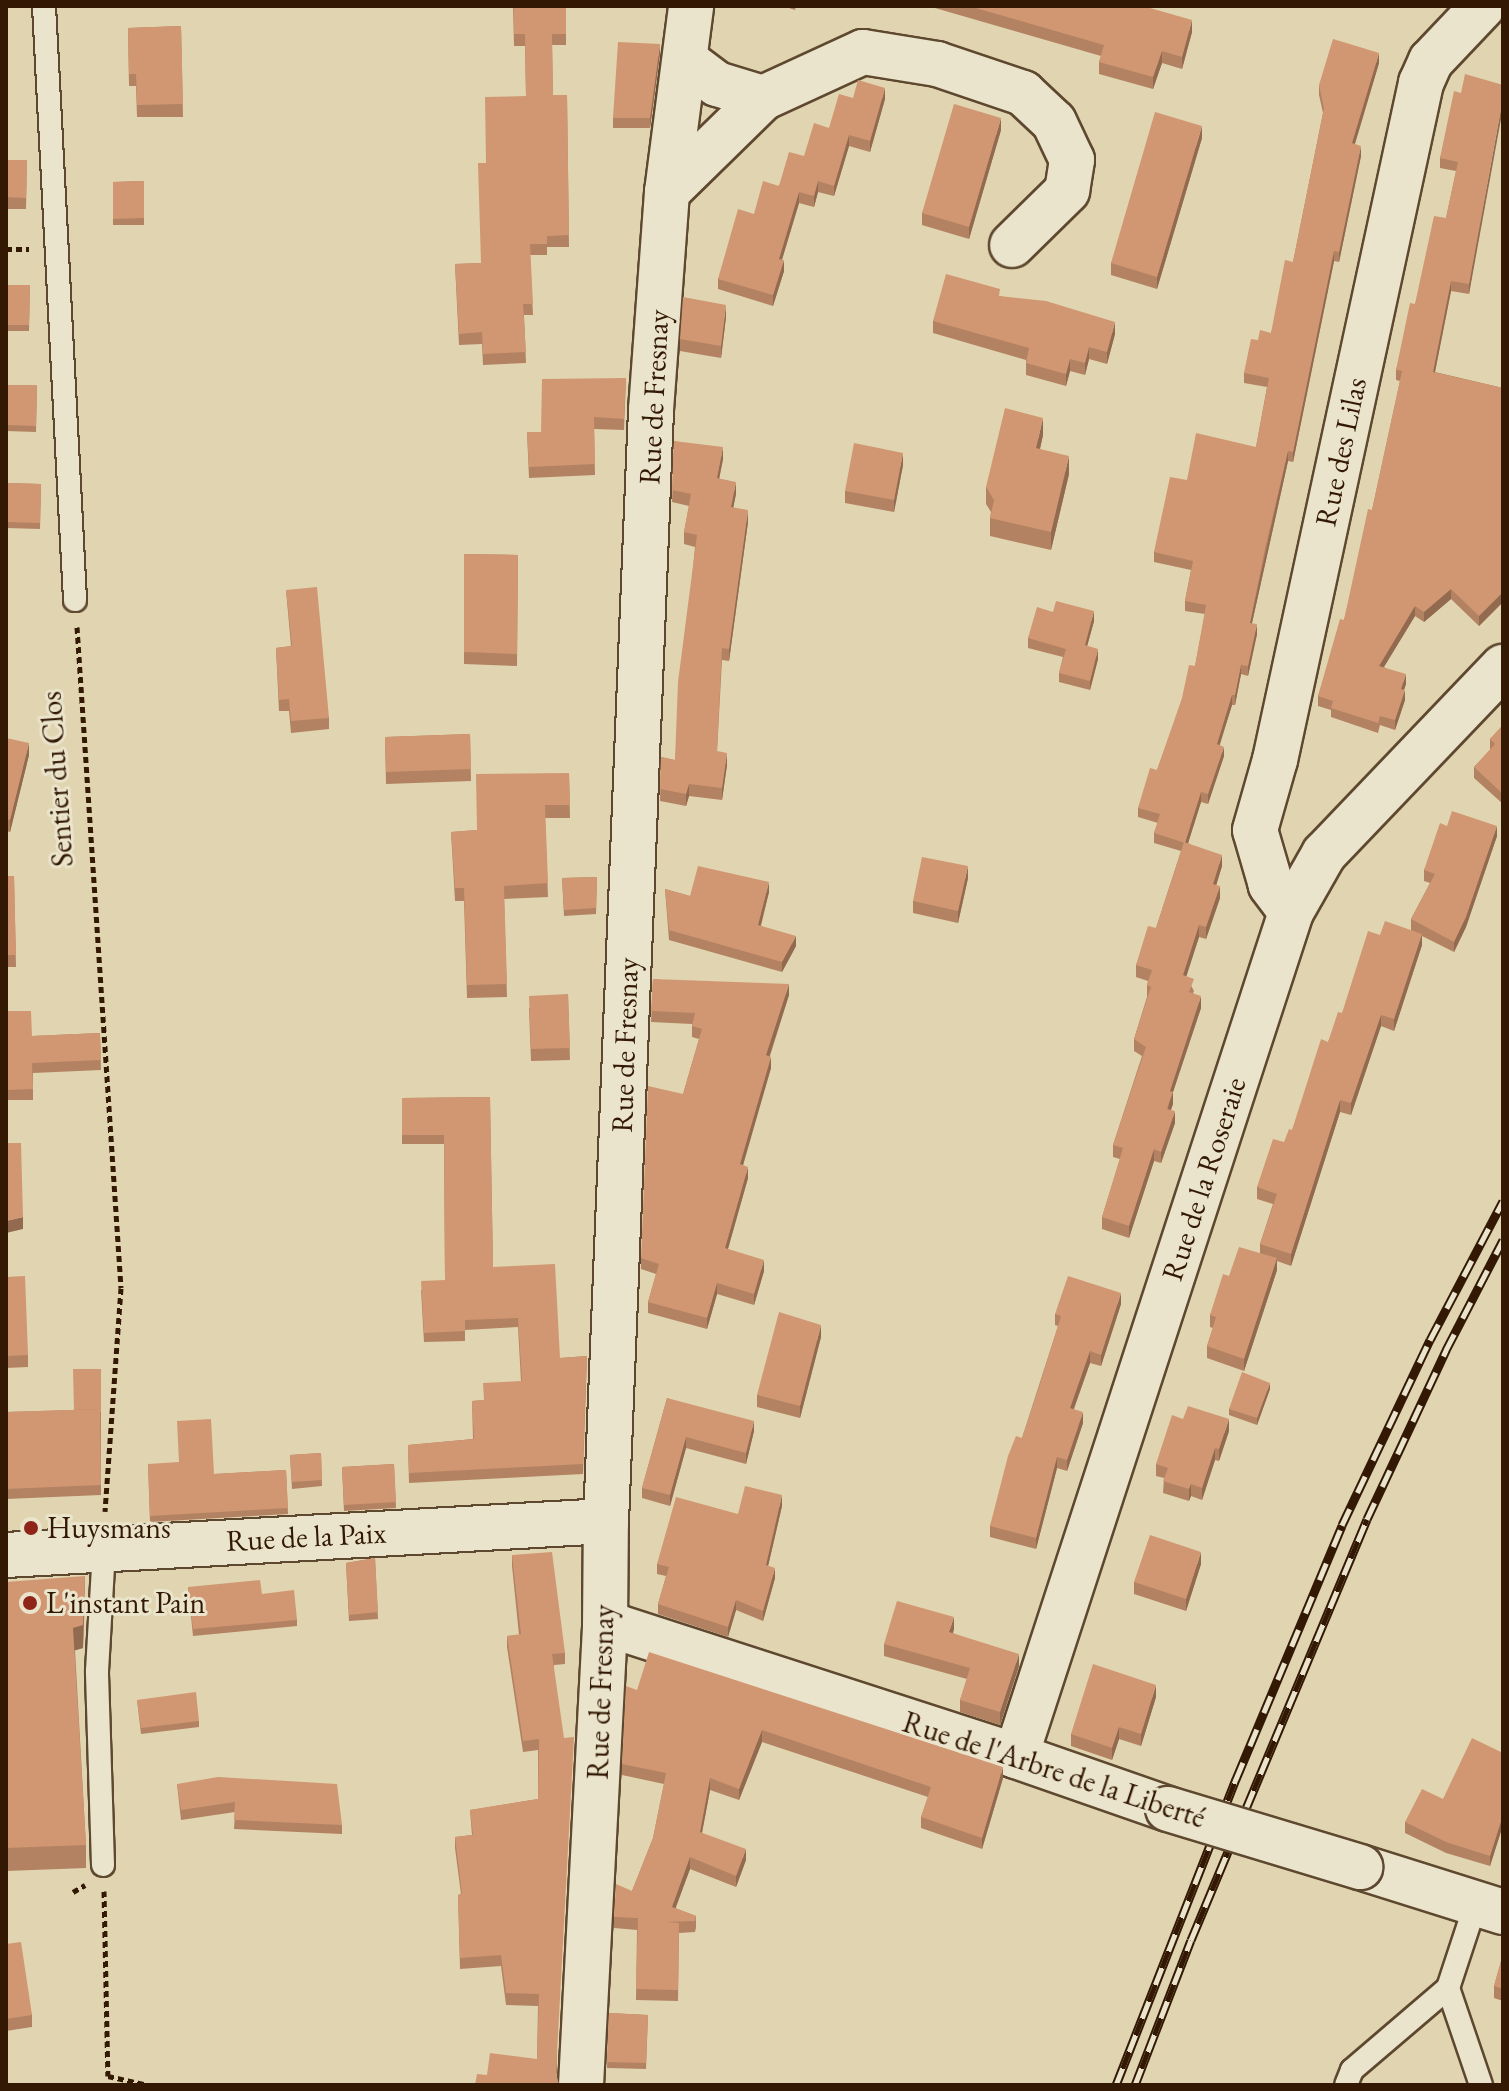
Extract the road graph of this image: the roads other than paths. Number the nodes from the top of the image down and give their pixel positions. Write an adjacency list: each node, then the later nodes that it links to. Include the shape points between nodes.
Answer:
1 (44, 6): 8 (lane)
2 (691, 6): 4 (street, Rue de Fresnay)
3 (1483, 6): 10 (street, Rue des Lilas, via 1431,61 1421,83 1275,760 1255,830 1271,885)
4 (685, 60): 5 (street, via 717,84); 6 (street, Rue de Fresnay)
5 (763, 98): 6 (street); 7 (street, via 863,52 937,64 1023,93 1054,122 1072,160 1067,191)
6 (667, 192): 11 (street, Rue de Fresnay, via 651,410)
7 (1012, 245)
8 (75, 600)
9 (1503, 667): 10 (street, Rue de la Roseraie, via 1324,854)
10 (1291, 912): 15 (street, Rue de la Roseraie)
11 (606, 1521): 12 (street, Rue de la Paix); 14 (street, Rue de Fresnay)
12 (104, 1548): 13 (street, Rue de la Paix); 16 (lane, via 97,1671)
13 (6, 1555)
14 (605, 1627): 15 (street, Rue de l'Arbre de la Liberté); 19 (street, Rue de Fresnay)
15 (1016, 1756): 17 (street, Rue de l'Arbre de la Liberté, bridge, via 1168,1809)
16 (103, 1865)
17 (1490, 1908): 18 (lane)
18 (1448, 1988): 20 (lane, via 1352,2070); 21 (lane)
19 (581, 2085)
20 (1346, 2085)
21 (1481, 2085)

